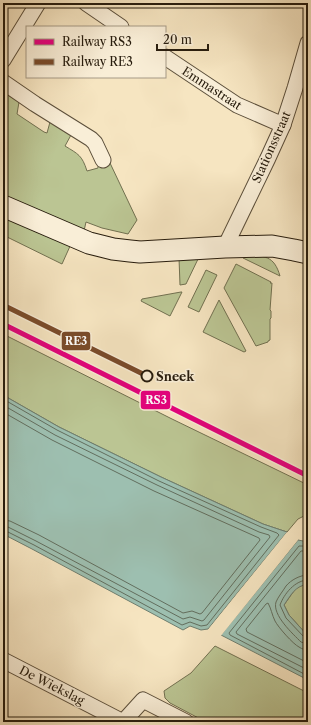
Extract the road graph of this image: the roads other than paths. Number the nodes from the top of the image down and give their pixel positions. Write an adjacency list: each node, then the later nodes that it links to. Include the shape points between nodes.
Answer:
1 (38, 3): 6 (street)
2 (86, 3): 3 (street)
3 (120, 26)
4 (308, 44): 8 (street, Stationsstraat)
5 (166, 58): 8 (street, Emmastraat, via 237,105)
6 (3, 60)
7 (3, 82): 9 (street, via 91,139)
8 (283, 125): 11 (street, Stationsstraat)
9 (104, 160)
10 (3, 206): 11 (main road, via 89,243 114,249 140,252)
11 (225, 247): 12 (main road, via 272,246)
12 (308, 253)
13 (3, 660): 14 (street, De Wiekslag)
14 (123, 722): 15 (street, via 143,700)
15 (186, 722)

